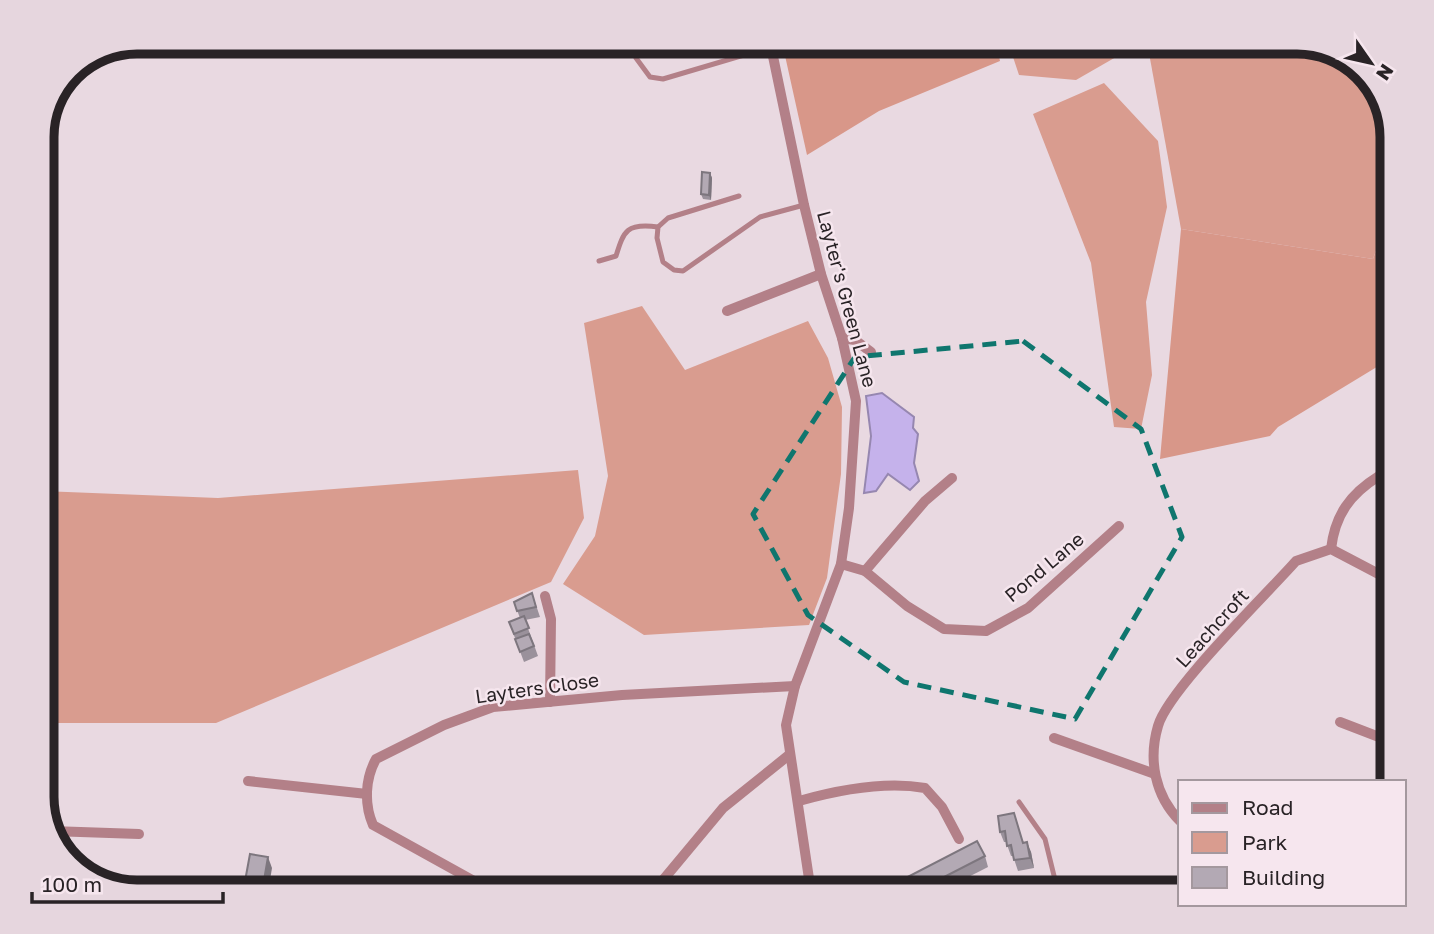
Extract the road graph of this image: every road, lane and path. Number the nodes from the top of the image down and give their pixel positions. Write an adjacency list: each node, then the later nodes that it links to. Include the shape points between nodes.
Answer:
1 (635, 54): 2 (lane, via 650,77 663,79)
2 (740, 54)
3 (773, 54): 5 (street, Layter's Green Lane)
4 (739, 196): 6 (lane, via 668,218)
5 (804, 205): 6 (lane, via 760,217 683,271 663,262); 8 (street, Layter's Green Lane)
6 (658, 227): 7 (lane, via 628,229 621,236 617,256)
7 (599, 261)
8 (821, 274): 9 (street); 10 (street, Layter's Green Lane)
9 (727, 311)
10 (842, 338): 11 (street, via 855,340); 16 (street, Layter's Green Lane, via 856,401)
11 (871, 352)
12 (1380, 476): 15 (street, via 1348,500)
13 (952, 478): 17 (street, via 925,501)
14 (1119, 526): 17 (street, Pond Lane, via 1028,608 986,631 944,629 906,606)
15 (1331, 549): 18 (street); 26 (street, Leachcroft, via 1296,561 1178,693 1158,724)
16 (841, 564): 17 (street, Pond Lane); 20 (street, Layter's Green Lane)
17 (865, 571)
18 (1380, 575)
19 (545, 596): 21 (street, via 551,619)
20 (795, 686): 21 (street, Layters Close); 25 (street, Layter's Green Lane, via 786,725)
21 (550, 702): 28 (street, Layters Close, via 469,714 385,752 370,768)
22 (1340, 722): 23 (street)
23 (1380, 737)
24 (1054, 738): 26 (street)
25 (789, 755): 29 (street, Layter's Green Lane); 36 (street, via 723,808)
26 (1155, 774): 31 (street, Leachcroft, via 1163,801)
27 (248, 781): 28 (street)
28 (367, 794): 35 (street, via 373,825)
29 (799, 801): 34 (street, via 899,785 925,788 938,801); 37 (street, Layter's Green Lane)
30 (1019, 802): 38 (lane, via 1045,839)
31 (1178, 819)
32 (62, 831): 33 (street)
33 (139, 834)
34 (959, 839)
35 (473, 880)
36 (663, 880)
37 (809, 880)
38 (1055, 880)

